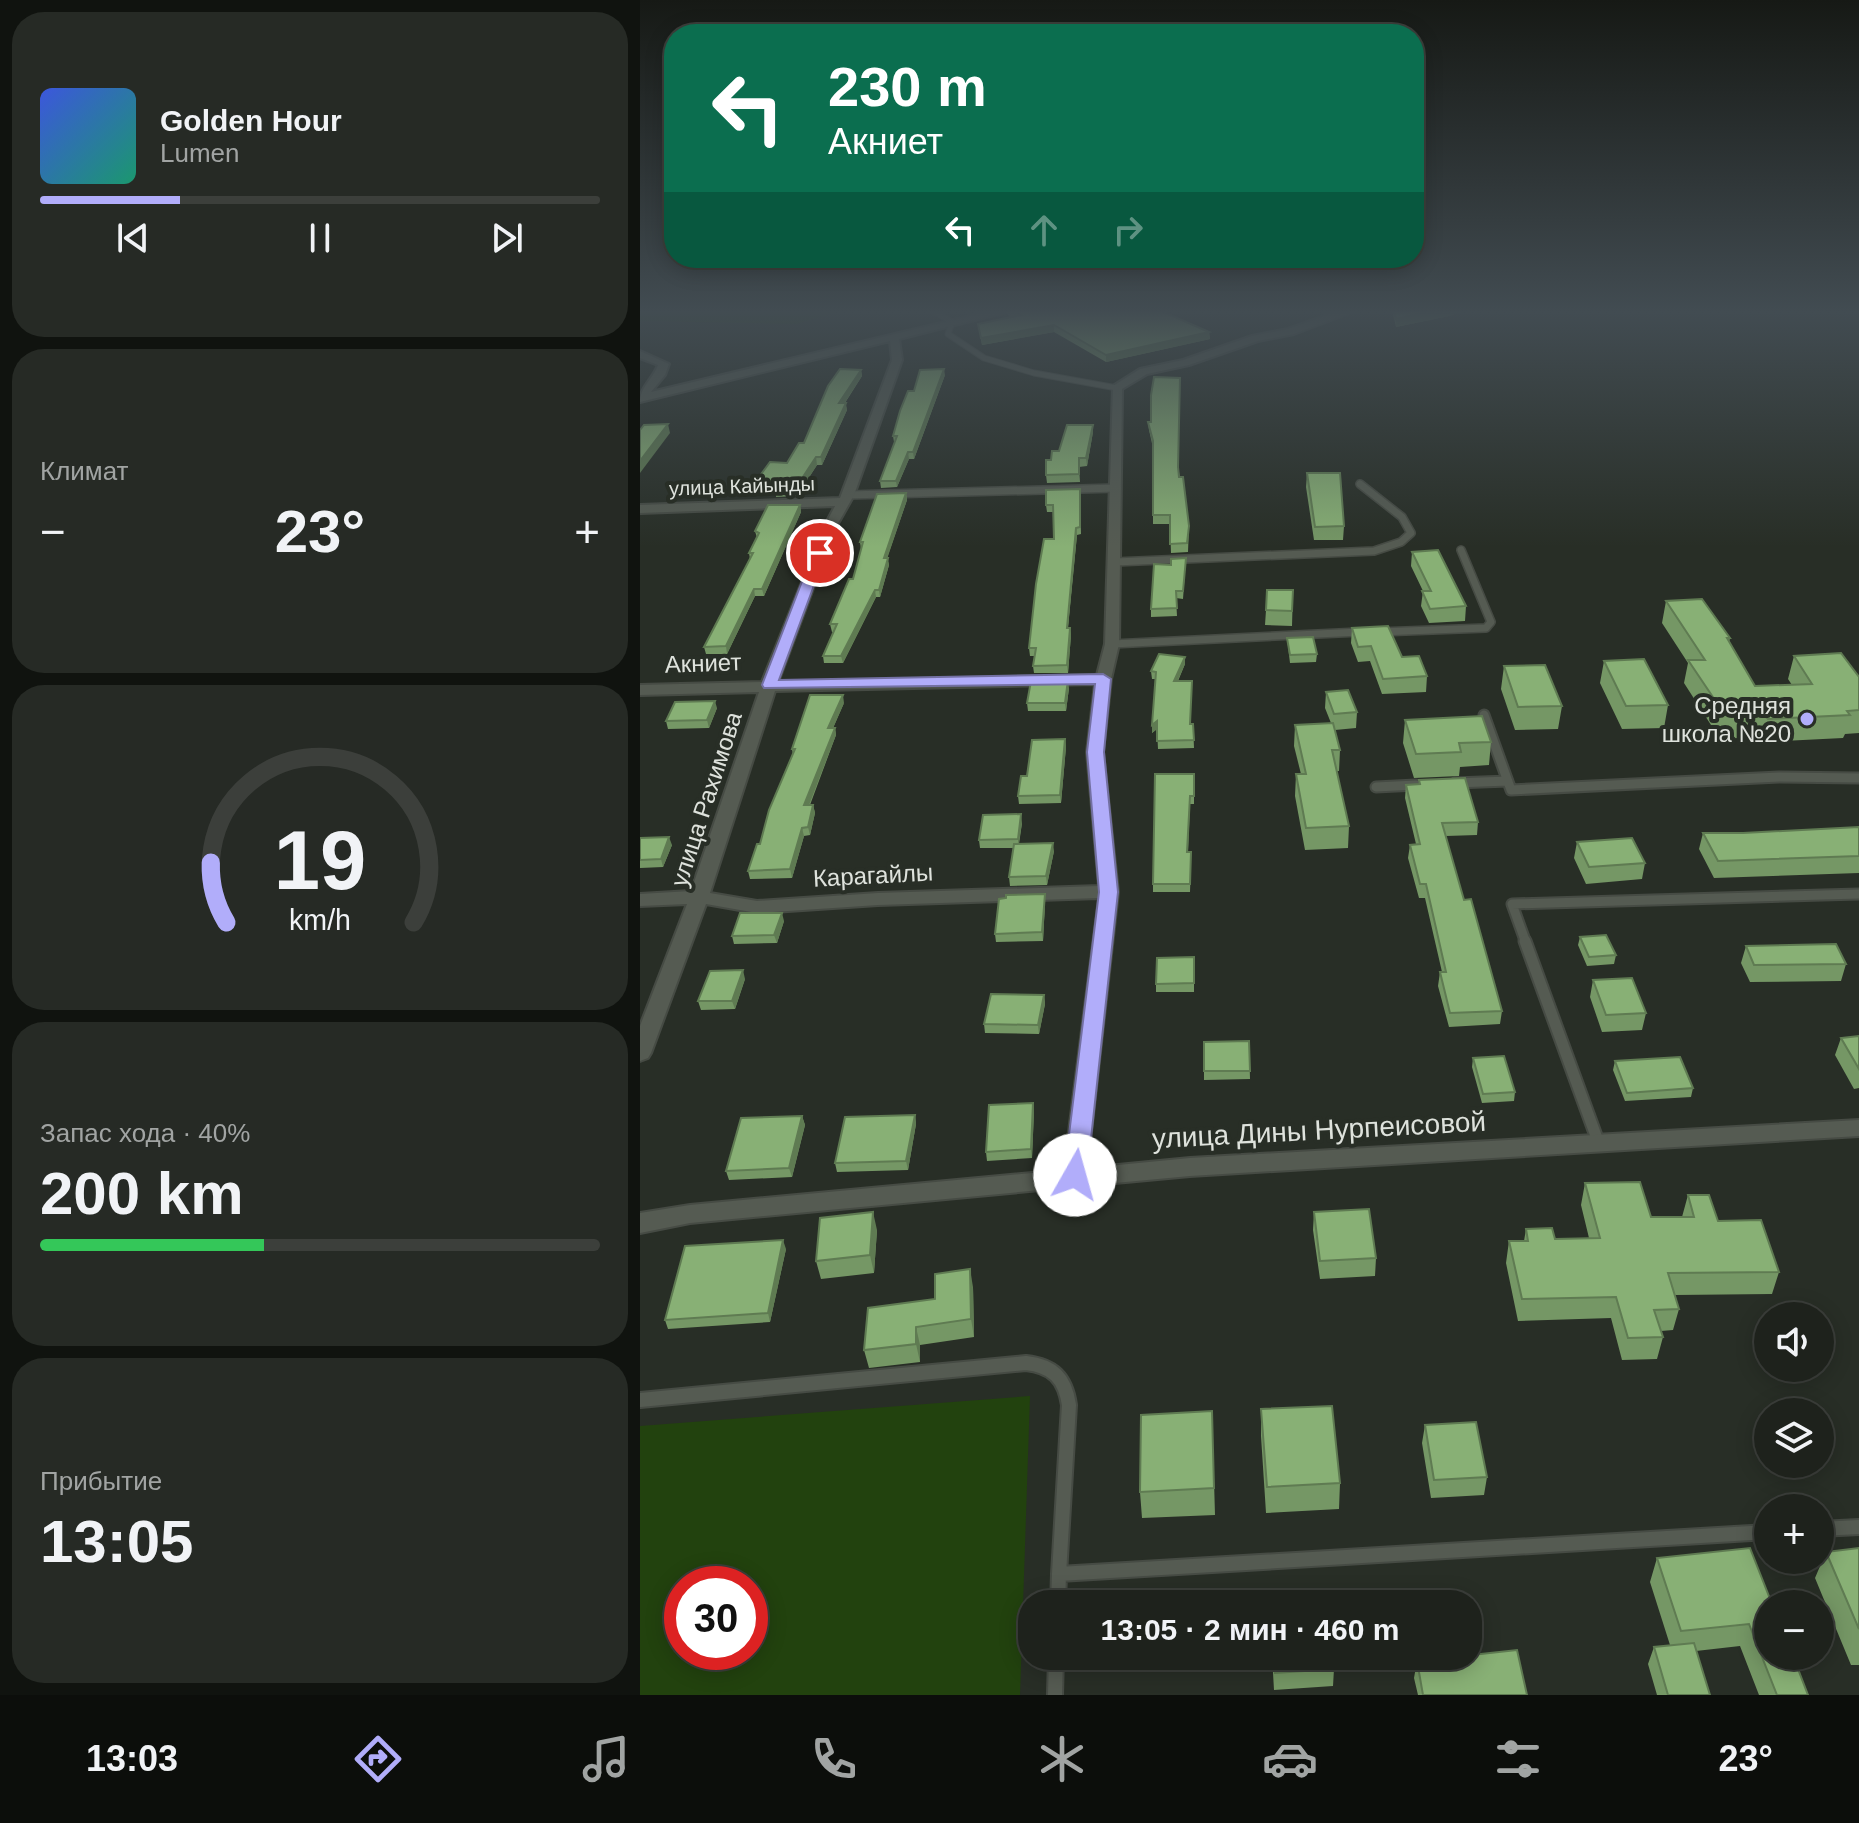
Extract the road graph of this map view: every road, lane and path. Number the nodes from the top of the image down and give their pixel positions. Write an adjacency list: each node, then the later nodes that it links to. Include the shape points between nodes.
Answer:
1 (680, 389): 4 (street)
2 (886, 389): 7 (street, улица Рахимова)
3 (1117, 389): 6 (street)
4 (640, 399)
5 (1360, 484): 10 (lane, via 1402,517 1411,533 1401,542 1374,551)
6 (1117, 488): 7 (lane); 10 (street)
7 (846, 499): 8 (street, улица Кайынды); 13 (street, улица Рахимова, via 830,527)
8 (640, 509)
9 (1461, 550): 11 (lane, via 1491,622 1486,628)
10 (1115, 562): 11 (street)
11 (1112, 644): 12 (street)
12 (1103, 679): 13 (street, Акниет); 21 (street, via 1095,752)
13 (769, 685): 14 (street, Акниет); 23 (street, улица Рахимова)
14 (640, 690)
15 (1484, 715): 17 (lane)
16 (1859, 778): 17 (lane, via 1511,790)
17 (1508, 781): 19 (lane)
18 (1434, 784): 20 (lane)
19 (1449, 784)
20 (1376, 787)
21 (1109, 892): 23 (street, Карагайлы, via 757,907); 28 (street)
22 (1859, 894): 27 (lane, via 1512,904)
23 (699, 897): 24 (street, Карагайлы); 25 (street, улица Рахимова)
24 (640, 900)
25 (640, 1053)
26 (1859, 1128): 27 (street, улица Дины Нурпеисовой)
27 (1599, 1144): 28 (street, улица Дины Нурпеисовой)
28 (1075, 1175): 29 (street, улица Дины Нурпеисовой)
29 (640, 1223)
30 (640, 1400): 34 (lane, via 1045,1364 1067,1387 1069,1405)
31 (1859, 1527): 32 (lane)
32 (1834, 1528)
33 (1754, 1533): 34 (lane)
34 (1059, 1574): 35 (lane)
35 (1058, 1590)
36 (1056, 1670): 37 (lane)
37 (1055, 1695)

